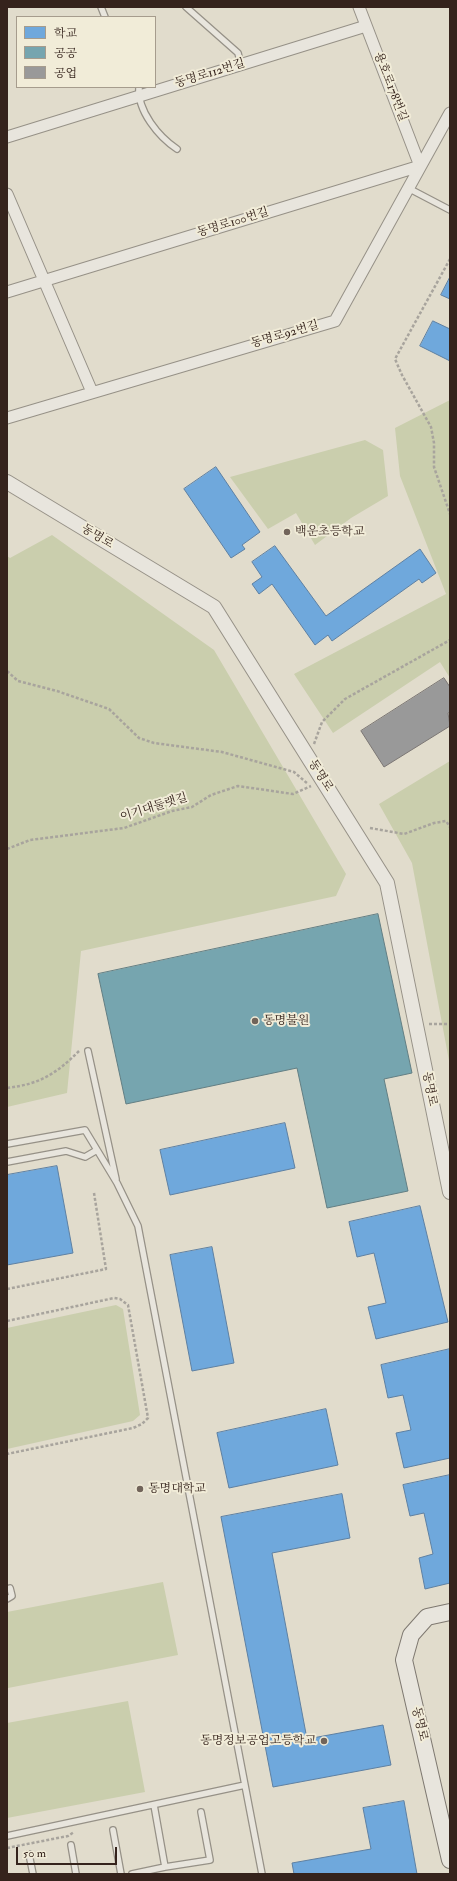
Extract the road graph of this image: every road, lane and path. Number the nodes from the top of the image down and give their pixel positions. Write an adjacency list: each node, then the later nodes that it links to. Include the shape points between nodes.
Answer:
1 (100, 7): 4 (lane)
2 (186, 7): 6 (lane, via 238,52)
3 (359, 7): 5 (street, 용호로178번길)
4 (104, 16)
5 (366, 26): 6 (street, 동명로112번길); 13 (street, 용호로178번길)
6 (241, 65): 7 (street, 동명로112번길)
7 (156, 87)
8 (153, 88): 9 (street, 동명로112번길)
9 (138, 92): 11 (street, 동명로112번길); 12 (lane, via 142,107 162,139)
10 (450, 113): 13 (street, 동명로92번길)
11 (7, 137)
12 (177, 149)
13 (420, 166): 14 (street, 동명로92번길); 18 (street, 동명로100번길)
14 (408, 188): 16 (lane); 20 (street, 동명로92번길, via 335,321)
15 (7, 194): 18 (street)
16 (450, 210)
17 (450, 259): 23 (path, via 395,359 431,427 434,467)
18 (45, 281): 19 (street, 동명로100번길); 20 (street)
19 (7, 292)
20 (92, 392): 21 (street, 동명로92번길)
21 (7, 418)
22 (7, 482): 26 (street, 동명로, via 214,607)
23 (450, 514)
24 (450, 640): 26 (path, via 345,699 322,722)
25 (7, 671): 27 (path, via 18,681 58,691 109,709 139,738 154,743 222,752 294,772)
26 (309, 759): 28 (street, 동명로)
27 (309, 785): 28 (path); 31 (path, 이기대둘랫길, via 294,794 238,786 211,795 192,807 172,811 124,828 30,840)
28 (333, 797): 33 (street, 동명로, via 387,883)
29 (367, 826): 30 (path, via 371,829 404,834 446,821)
30 (450, 827)
31 (7, 849)
32 (450, 1024): 33 (path)
33 (416, 1025): 40 (street, 동명로)
34 (88, 1051): 35 (path, via 82,1049 46,1079); 39 (lane)
35 (7, 1088)
36 (7, 1144): 37 (lane, via 85,1130)
37 (97, 1150): 38 (lane, via 85,1157 66,1151); 39 (lane)
38 (7, 1162)
39 (117, 1183): 48 (lane, via 138,1226)
40 (450, 1192)
41 (94, 1193): 42 (path, via 106,1269)
42 (7, 1289)
43 (7, 1321): 44 (path, via 114,1298 124,1301 128,1305 148,1418 133,1428)
44 (7, 1454)
45 (7, 1588): 46 (lane, via 10,1588 12,1596)
46 (7, 1599)
47 (450, 1612): 55 (main road, 동명로, via 427,1617 411,1635 404,1660)
48 (245, 1785): 49 (lane); 61 (lane)
49 (154, 1805): 52 (lane); 56 (lane)
50 (201, 1812): 56 (lane, via 210,1860)
51 (113, 1830): 59 (lane)
52 (7, 1836)
53 (71, 1845): 58 (lane)
54 (29, 1854): 57 (lane)
55 (450, 1860)
56 (165, 1867): 60 (lane)
57 (33, 1874)
58 (76, 1874)
59 (121, 1874)
60 (132, 1874)
61 (262, 1874)

